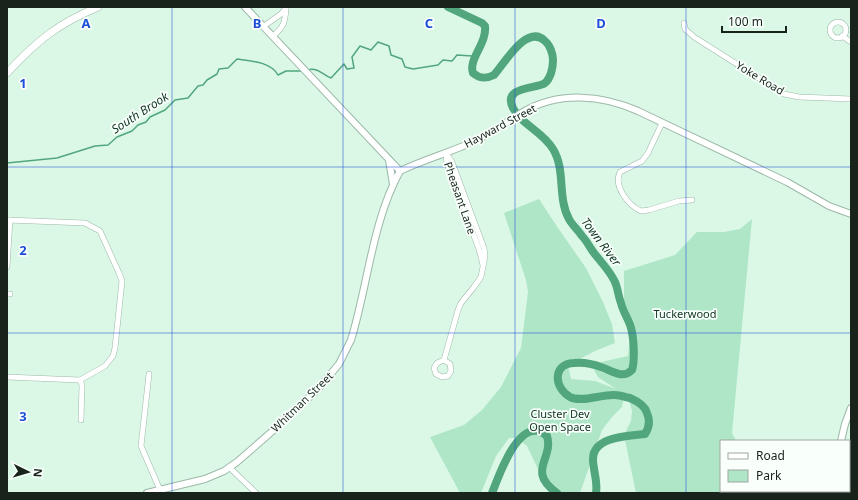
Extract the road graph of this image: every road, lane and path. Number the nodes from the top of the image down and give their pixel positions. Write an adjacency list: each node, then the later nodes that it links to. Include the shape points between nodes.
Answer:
1 (98, 7): 9 (main road, via 55,29 32,47)
2 (245, 7): 5 (street)
3 (287, 8): 5 (street); 6 (street, via 285,22 280,31)
4 (684, 23): 10 (street, Yoke Road, via 685,29 694,37 784,94)
5 (264, 26): 6 (street)
6 (273, 36): 13 (street)
7 (842, 36): 8 (street)
8 (851, 42)
9 (7, 73)
10 (851, 99)
11 (662, 123): 12 (street, Hayward Street, via 621,104 593,98 556,99 522,112 483,137); 16 (street, via 642,161 620,172 619,186 629,202 641,211); 17 (street, Hayward Street, via 787,182 829,206)
12 (446, 153): 14 (street, Hayward Street); 20 (street, Pheasant Lane, via 452,162 468,214 485,250 485,257 480,279 458,310)
13 (389, 160): 14 (street); 15 (street)
14 (400, 171): 15 (street, Whitman Street)
15 (393, 184): 27 (street, Whitman Street, via 377,234 353,334 343,359 308,399)
16 (692, 200)
17 (851, 214)
18 (8, 220): 19 (street); 23 (street, via 71,222 92,226 100,231 119,273 122,287 113,356 105,366)
19 (7, 267)
20 (444, 360)
21 (149, 374): 28 (street, via 142,446)
22 (7, 377): 23 (street)
23 (80, 380): 25 (street)
24 (851, 408): 26 (street)
25 (81, 420)
26 (841, 440)
27 (229, 467): 28 (street, Whitman Street, via 205,479); 30 (street)
28 (160, 490): 29 (street, Whitman Street)
29 (147, 493)
30 (256, 493)

